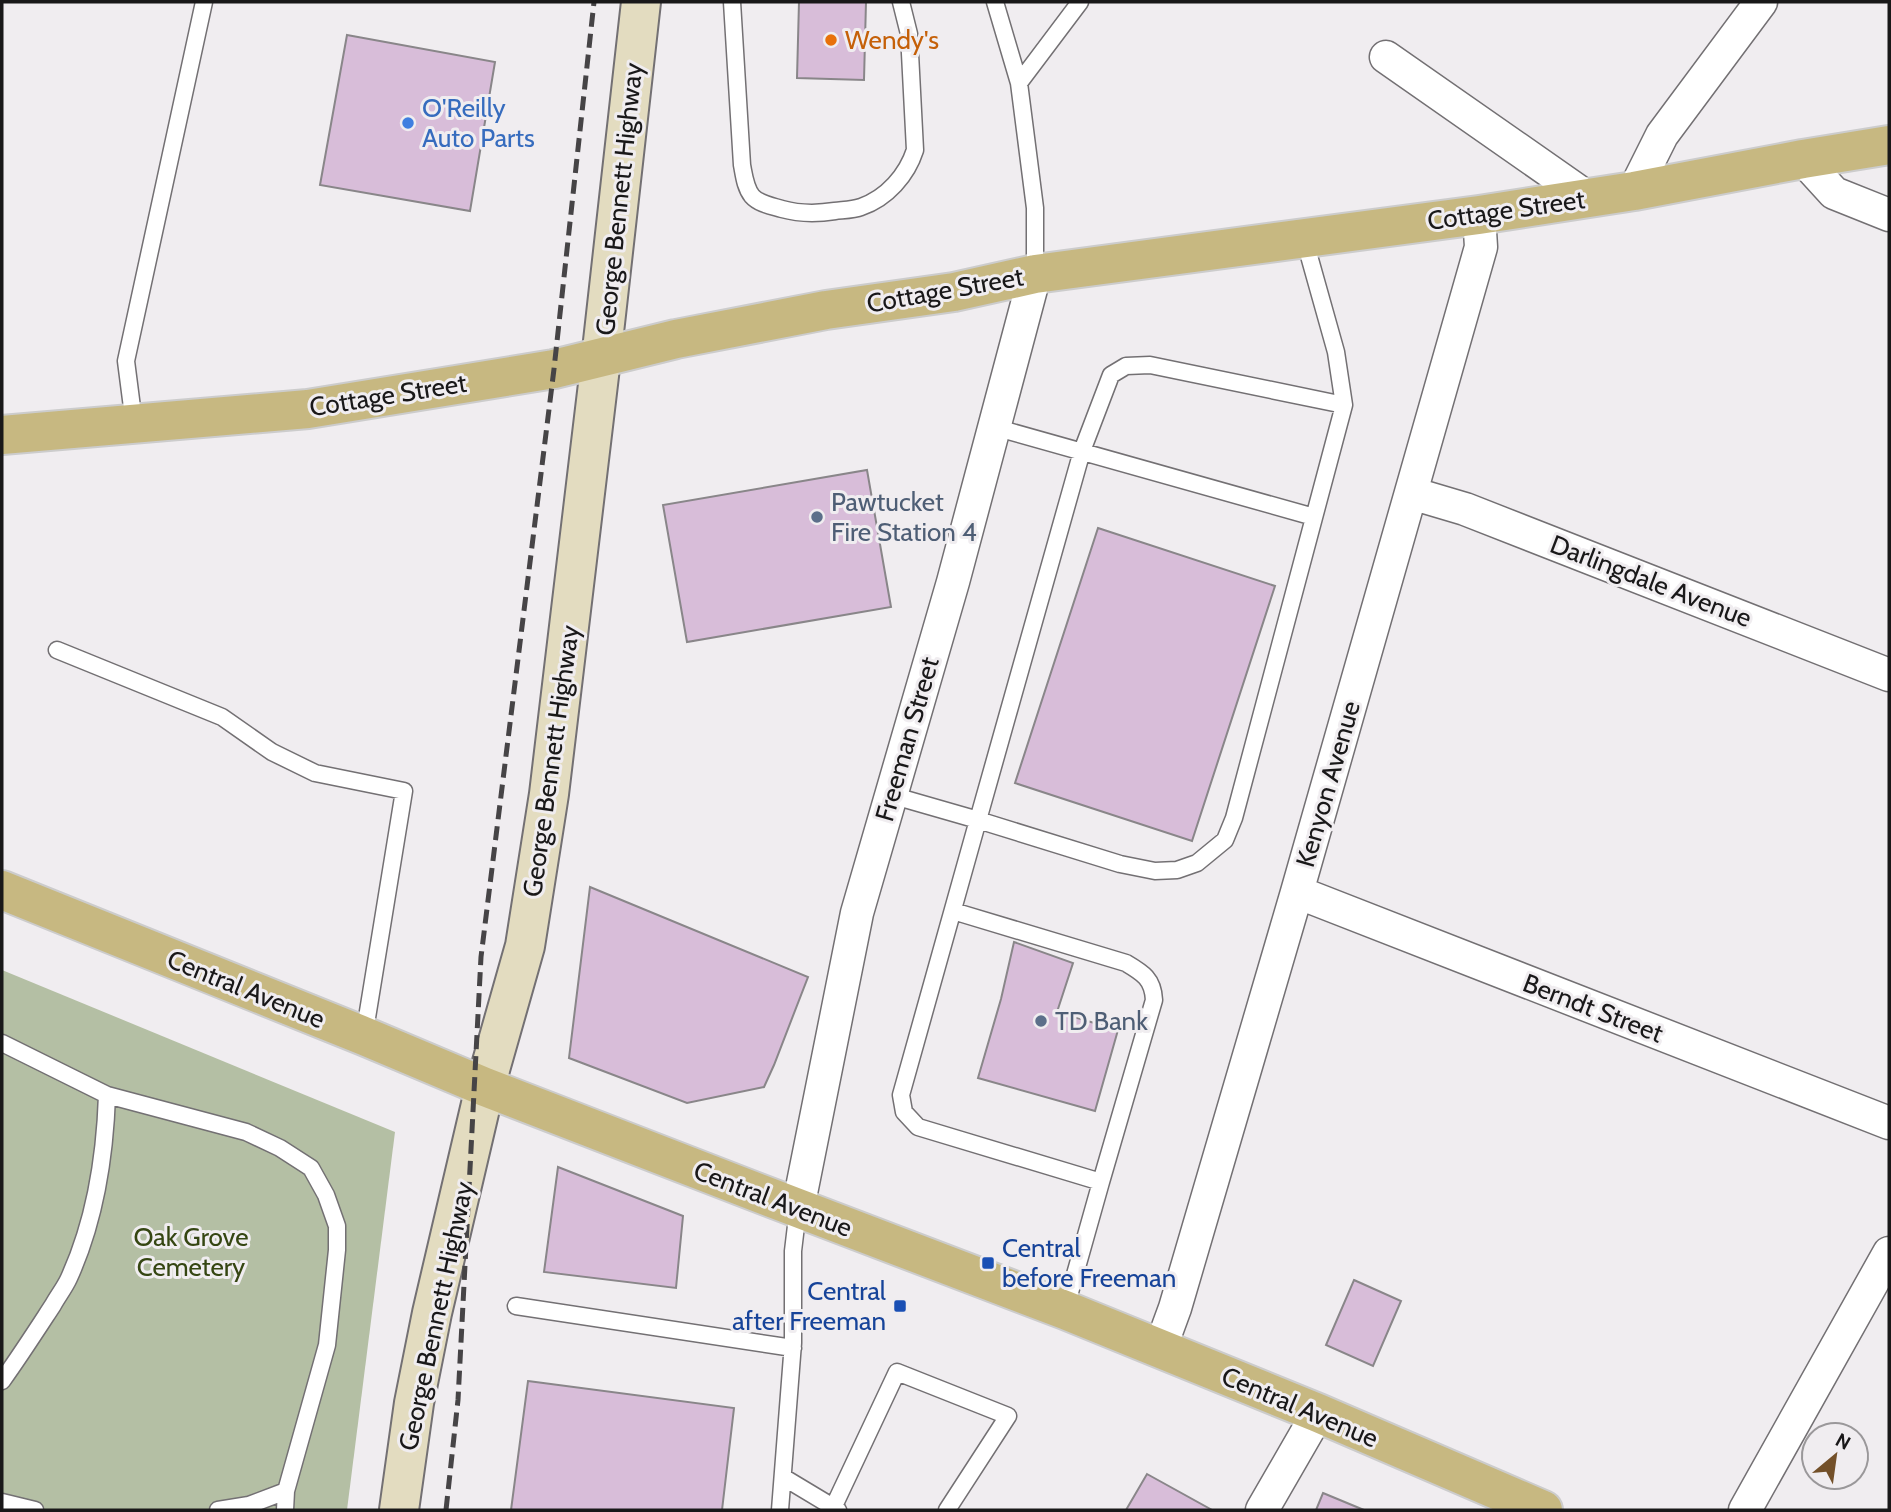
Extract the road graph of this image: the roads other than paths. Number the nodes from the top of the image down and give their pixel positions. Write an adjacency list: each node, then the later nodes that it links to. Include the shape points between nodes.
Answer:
1 (204, 2): 20 (lane, via 126,361)
2 (641, 2): 18 (main road, George Bennett Highway)
3 (733, 2): 4 (lane, via 746,182 753,197 763,203 812,215 860,207 878,198 911,163 915,150 909,34)
4 (901, 2)
5 (995, 2): 9 (lane)
6 (1080, 2): 9 (lane)
7 (1761, 2): 12 (street, via 1661,135)
8 (1387, 57): 13 (street)
9 (1019, 83): 17 (lane, via 1035,208)
10 (1889, 145): 11 (main road, Cottage Street)
11 (1803, 159): 12 (main road, Cottage Street); 15 (street, via 1834,193)
12 (1634, 191): 13 (main road, Cottage Street)
13 (1588, 198): 14 (main road, Cottage Street)
14 (1479, 215): 16 (main road, Cottage Street); 24 (street, Kenyon Avenue, via 1481,247)
15 (1889, 215)
16 (1304, 238): 17 (main road, Cottage Street); 19 (lane, via 1336,352)
17 (1035, 274): 18 (main road, Cottage Street, via 676,339); 21 (street, Freeman Street)
18 (601, 359): 20 (main road, Cottage Street, via 308,409); 35 (main road, George Bennett Highway, via 549,794 525,946)
19 (1345, 405): 23 (lane, via 1150,365 1126,366 1111,375); 25 (lane)
20 (134, 423): 22 (main road, Cottage Street)
21 (994, 427): 23 (lane); 28 (street, Freeman Street)
22 (2, 435)
23 (1082, 451): 25 (lane); 29 (lane)
24 (1411, 493): 27 (street, Darlingdale Avenue, via 1465,509); 31 (street, Kenyon Avenue)
25 (1314, 517): 29 (lane, via 1225,840 1197,863 1155,871)
26 (57, 650): 33 (lane, via 222,717 272,752 315,773 404,791)
27 (1889, 675)
28 (891, 795): 29 (lane); 39 (street, Freeman Street, via 857,913)
29 (978, 820): 32 (lane)
30 (2, 890): 33 (main road, Central Avenue)
31 (1297, 892): 37 (street, Berndt Street); 44 (street, Kenyon Avenue)
32 (953, 911): 38 (lane, via 1126,963 1143,973 1153,988 1154,1000); 38 (lane, via 901,1095 904,1112 918,1128)
33 (363, 1036): 35 (main road, Central Avenue)
34 (2, 1043): 36 (lane)
35 (485, 1087): 39 (main road, Central Avenue); 54 (main road, George Bennett Highway, via 429,1326)
36 (107, 1095): 45 (lane, via 101,1162 83,1243 68,1280); 48 (lane, via 257,1137 311,1168 326,1195 337,1226 327,1345)
37 (1889, 1123)
38 (1101, 1182): 42 (lane)
39 (798, 1208): 42 (main road, Central Avenue); 43 (lane)
40 (1889, 1252): 59 (street)
41 (516, 1306): 43 (lane)
42 (1065, 1310): 44 (main road, Central Avenue)
43 (793, 1348): 47 (lane)
44 (1160, 1349): 46 (main road, Central Avenue)
45 (2, 1381)
46 (1318, 1413): 57 (street); 58 (main road, Central Avenue)
47 (783, 1477): 50 (lane); 55 (lane)
48 (286, 1491): 52 (lane, via 249,1505); 53 (lane)
49 (2, 1503): 51 (lane)
50 (836, 1509): 56 (lane, via 897,1373 1008,1416)
51 (35, 1510)
52 (218, 1510)
53 (285, 1510)
54 (399, 1510)
55 (780, 1510)
56 (947, 1510)
57 (1262, 1510)
58 (1543, 1510)
59 (1745, 1510)

